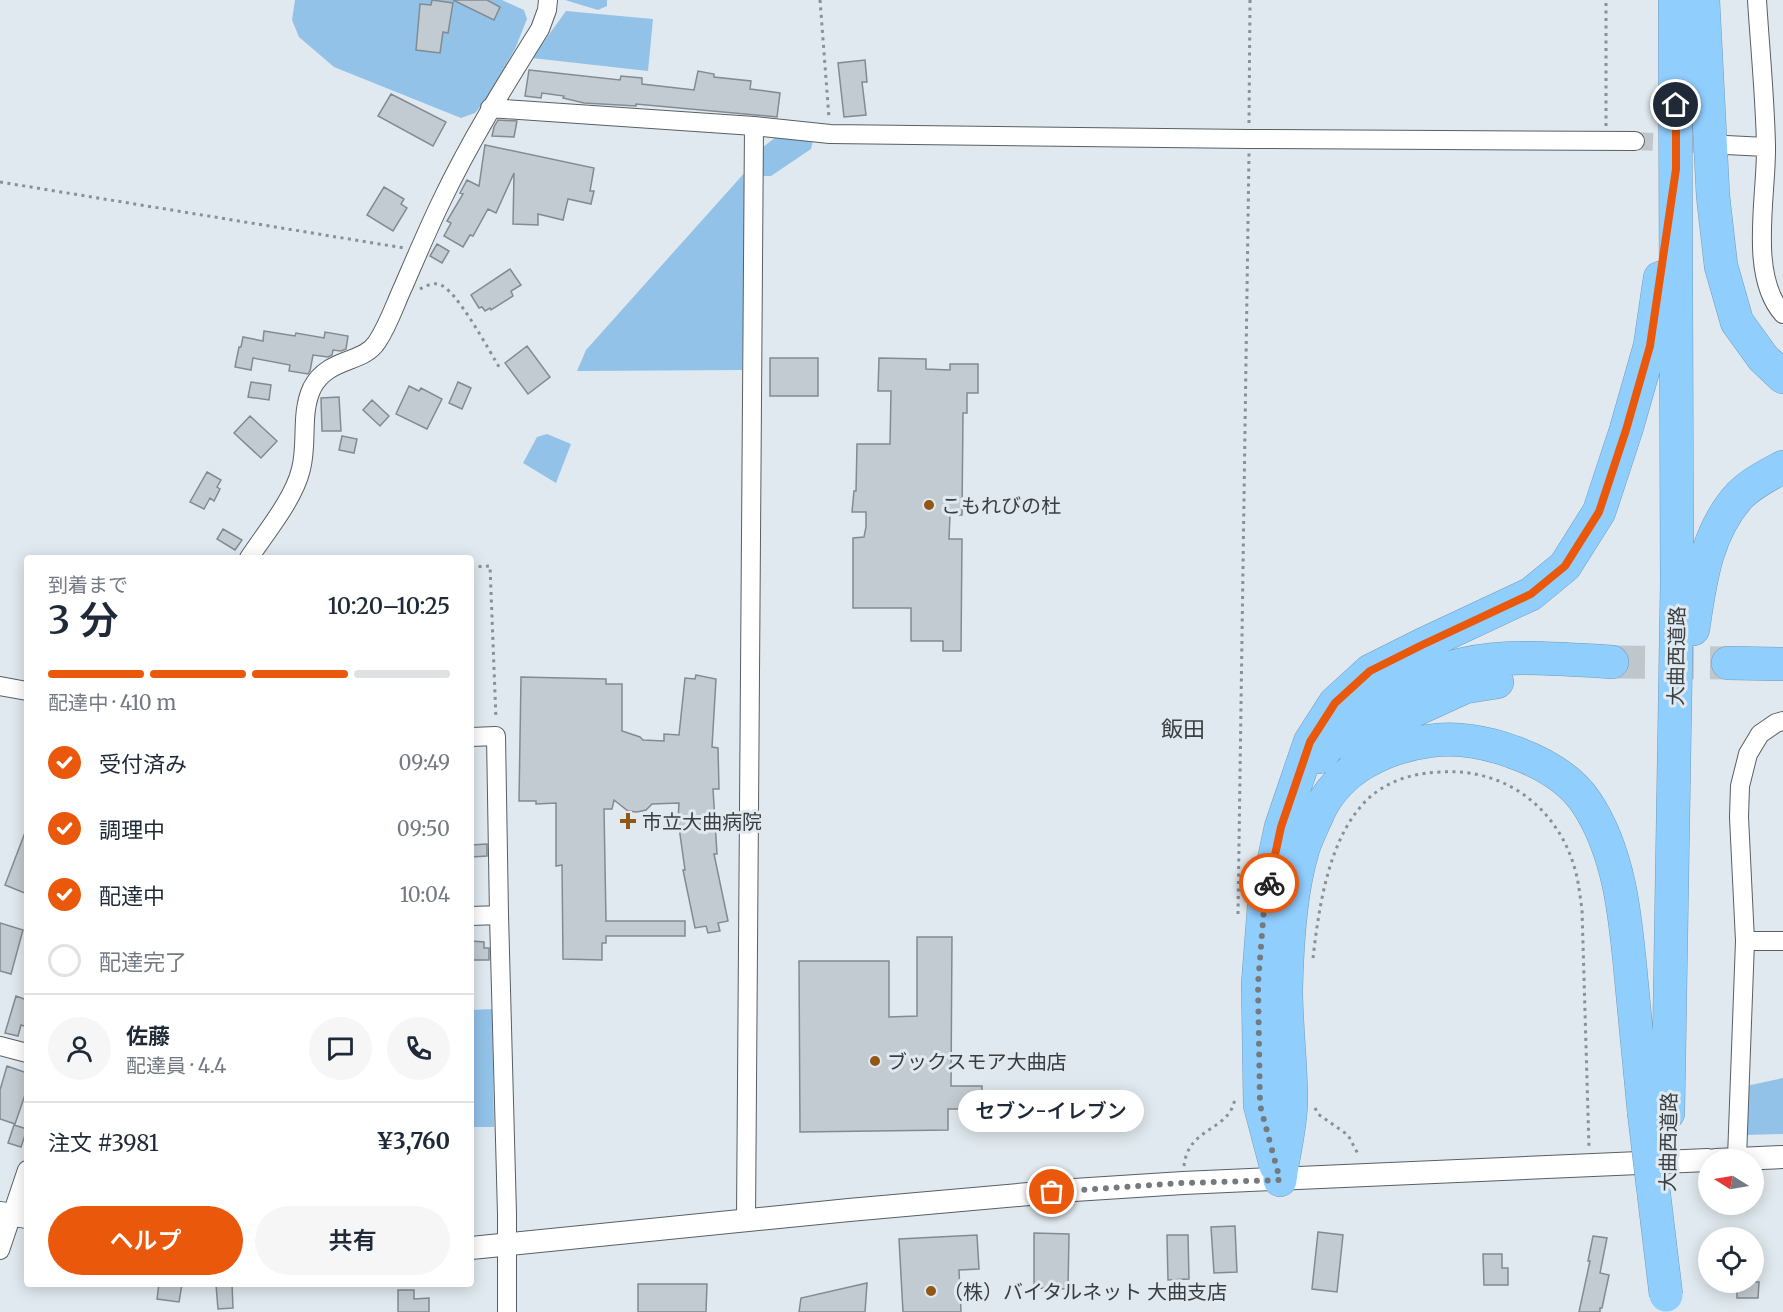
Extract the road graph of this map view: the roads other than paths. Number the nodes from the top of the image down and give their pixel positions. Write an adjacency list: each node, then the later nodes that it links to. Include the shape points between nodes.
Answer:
1 (548, 0): 5 (street, via 540,29)
2 (1675, 0): 10 (highway, 大曲西道路)
3 (1703, 0): 12 (highway, via 1713,196 1721,266 1737,322 1763,358)
4 (1757, 0): 9 (street)
5 (490, 108): 6 (street); 14 (street, via 463,154 375,345 335,365 320,376 312,389 306,405 297,485)
6 (754, 126): 7 (street, via 830,134); 37 (street)
7 (1635, 141)
8 (1726, 145): 9 (street)
9 (1766, 147): 11 (street, via 1762,255 1776,306)
10 (1676, 169): 22 (highway, via 1650,346 1599,512 1565,566 1531,594 1370,671 1335,703 1310,742); 29 (highway, 大曲西道路, via 1677,583)
11 (1783, 314)
12 (1783, 377)
13 (1783, 467): 29 (highway, via 1740,495 1717,527 1701,575 1692,633)
14 (251, 555)
15 (1783, 664): 16 (highway, via 1729,673)
16 (1783, 684)
17 (0, 686): 18 (street)
18 (24, 690)
19 (1783, 721): 25 (street, via 1760,734 1748,754 1740,786)
20 (474, 737): 23 (street, via 496,736)
21 (1338, 782): 22 (highway, via 1371,740 1395,719 1465,687 1614,672 1519,658 1468,664 1396,689 1340,732 1317,759); 29 (highway, via 1373,757 1392,749 1442,739 1503,748 1564,777 1586,802 1609,848 1624,906); 35 (highway, via 1303,848 1292,902 1286,988 1291,1102)
22 (1281, 827): 35 (highway, via 1264,908 1258,984 1260,1105)
23 (499, 915): 24 (street); 38 (street)
24 (474, 916)
25 (1745, 941): 26 (street); 30 (street)
26 (1783, 941)
27 (1, 1050): 28 (street)
28 (24, 1053)
29 (1656, 1112): 41 (highway, bridge)
30 (1727, 1149)
31 (1783, 1157): 32 (street)
32 (1764, 1158)
33 (1698, 1161): 35 (street)
34 (24, 1180): 36 (street)
35 (1280, 1180): 37 (street, via 1074,1190)
36 (13, 1215): 40 (street)
37 (746, 1220): 38 (street)
38 (507, 1246): 39 (street); 42 (street)
39 (474, 1248)
40 (0, 1250)
41 (1666, 1304)
42 (507, 1312)

